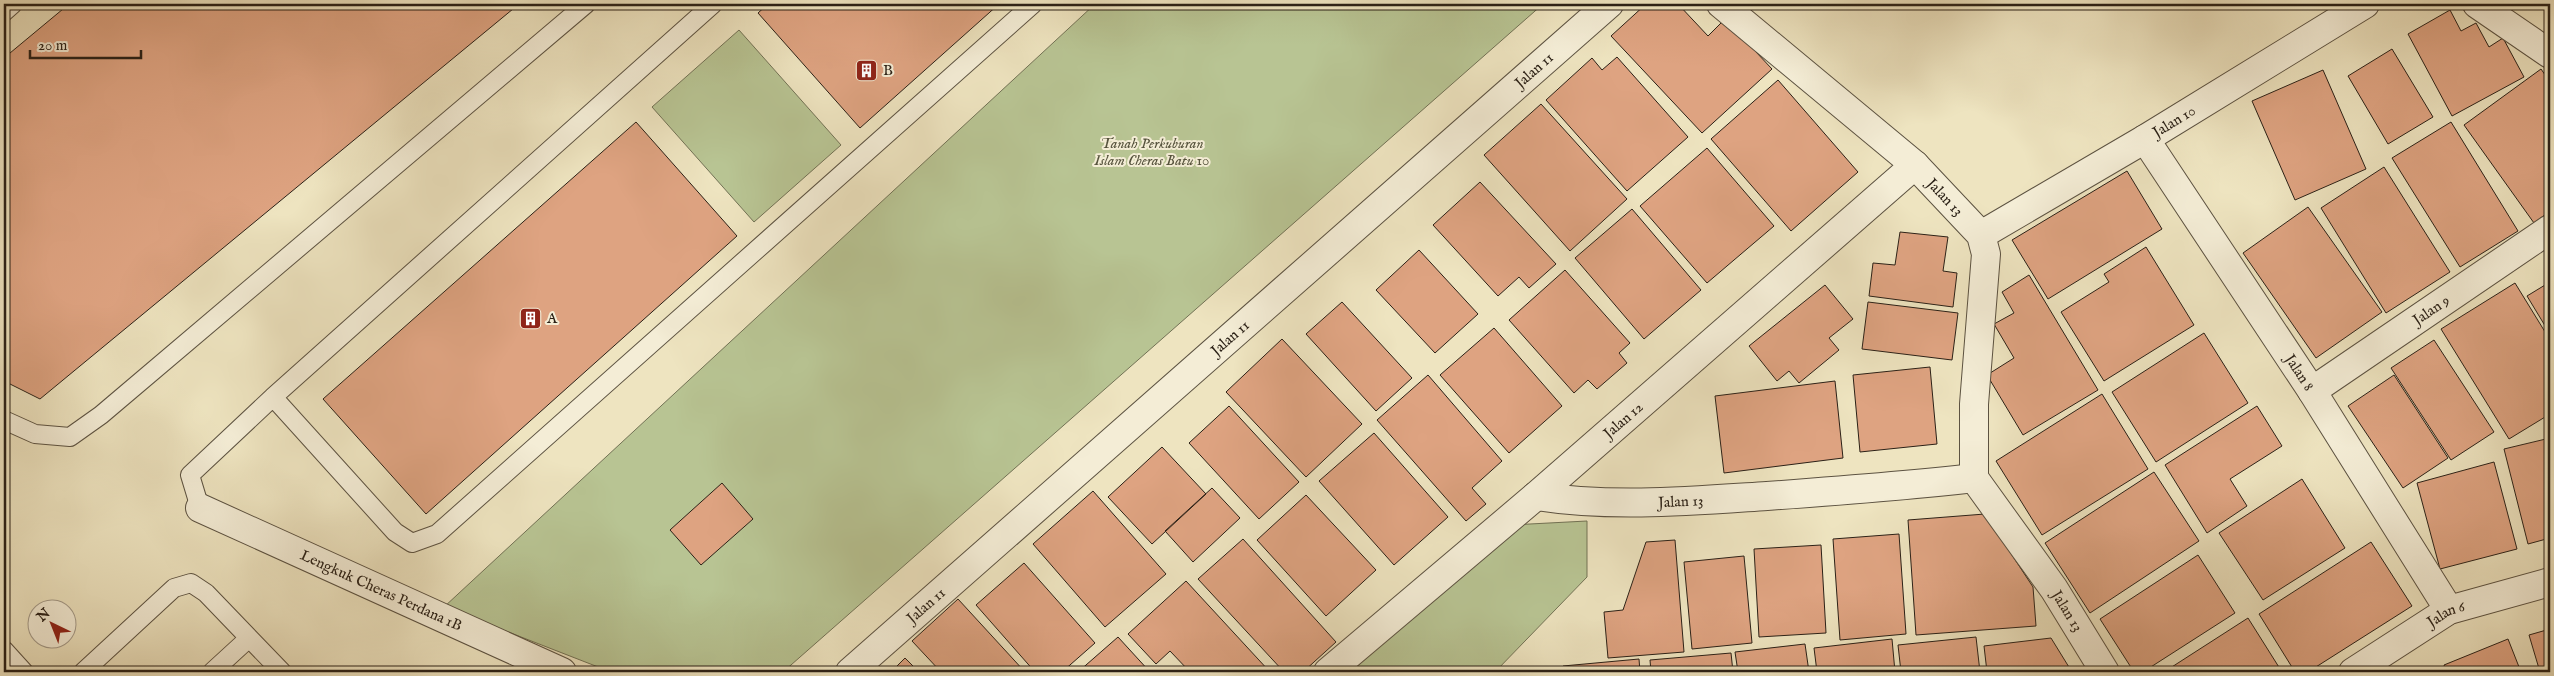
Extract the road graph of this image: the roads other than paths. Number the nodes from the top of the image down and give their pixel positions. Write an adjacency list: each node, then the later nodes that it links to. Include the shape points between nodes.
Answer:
1 (13, 4): 9 (lane)
2 (586, 4): 17 (lane, via 86,426 70,437 35,434)
3 (713, 4): 16 (lane)
4 (1033, 4): 16 (lane, via 437,534 412,543 395,532)
5 (1609, 4): 30 (street, Jalan 11)
6 (1721, 4): 12 (street, Jalan 13)
7 (2365, 4): 11 (street, Jalan 10)
8 (2477, 4): 10 (street)
9 (4, 12)
10 (2550, 54)
11 (2145, 139): 14 (street, Jalan 10); 15 (street, Jalan 8)
12 (1915, 165): 14 (street, Jalan 13); 19 (street, Jalan 12)
13 (2550, 229): 15 (street, Jalan 9)
14 (1981, 235): 18 (street, via 1986,254 1974,404)
15 (2312, 391): 22 (street, Jalan 8)
16 (273, 397): 20 (lane, via 190,474)
17 (4, 420)
18 (1974, 478): 19 (street, Jalan 13, via 1673,503 1563,500); 32 (street, Jalan 13, via 2054,589)
19 (1536, 496): 31 (street, Jalan 12)
20 (200, 508): 29 (street, Lengkuk Cheras Perdana 1B)
21 (2550, 582): 22 (street, Jalan 6)
22 (2449, 610): 33 (street, Jalan 6)
23 (248, 639): 26 (lane, via 206,593 191,583 174,588); 27 (lane); 28 (lane)
24 (4, 650): 25 (lane)
25 (24, 672)
26 (83, 672)
27 (212, 672)
28 (282, 672)
29 (562, 672)
30 (850, 672)
31 (1328, 672)
32 (2105, 672)
33 (2353, 672)

